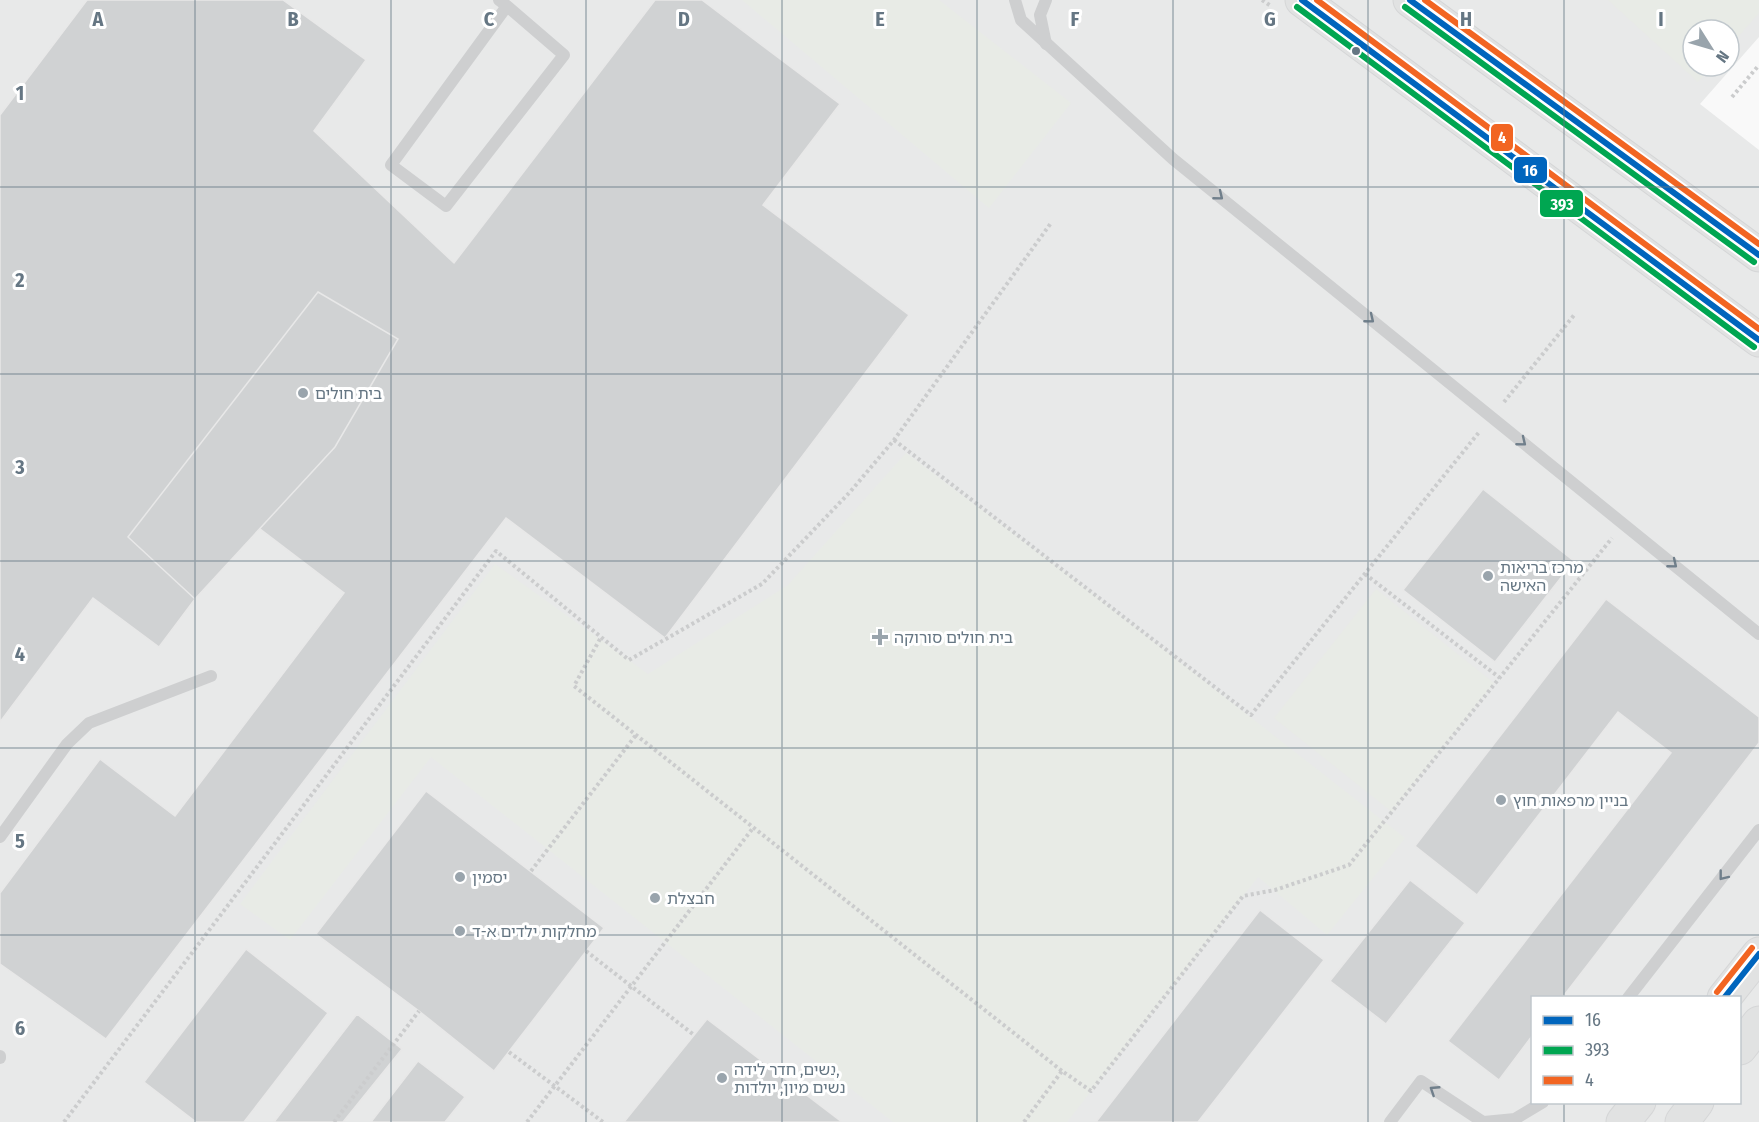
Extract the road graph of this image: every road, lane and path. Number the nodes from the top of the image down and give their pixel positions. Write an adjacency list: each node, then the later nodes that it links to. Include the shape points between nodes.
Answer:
1 (1015, 0): 6 (lane, via 1022,20)
2 (1046, 0): 6 (lane, via 1040,15)
3 (1302, 0): 12 (main road)
4 (1410, 0): 10 (main road)
5 (503, 3): 5 (lane, via 391,165 446,206 564,55)
6 (1046, 44): 13 (lane, one-way to 13, via 1173,159)
7 (1759, 65): 8 (path)
8 (1732, 97)
9 (1051, 223): 14 (path)
10 (1759, 255)
11 (1575, 314): 13 (path)
12 (1759, 340)
13 (1492, 417): 15 (lane, one-way to 15); 16 (path)
14 (894, 440): 16 (path, via 1251,715); 18 (path, via 762,584 629,660)
15 (1623, 524): 17 (lane, one-way to 17); 20 (path)
16 (1365, 573): 20 (path)
17 (1759, 633)
18 (600, 639): 21 (path, via 574,686); 42 (path, via 496,550)
19 (211, 676): 24 (lane, via 89,723 67,744)
20 (1500, 678): 36 (path, via 1349,865 1275,890 1243,896 1092,1091)
21 (636, 735): 22 (path); 25 (path)
22 (753, 828): 28 (path); 36 (path)
23 (1759, 830): 29 (lane, one-way to 29)
24 (0, 837)
25 (531, 871)
26 (586, 951): 28 (path)
27 (1759, 954): 30 (main road)
28 (631, 986): 33 (path); 37 (path)
29 (1630, 996)
30 (1726, 996)
31 (419, 1011): 43 (path)
32 (1759, 1023): 34 (main road)
33 (694, 1035)
34 (1741, 1047)
35 (509, 1052): 37 (path)
36 (1062, 1071): 46 (path)
37 (555, 1086): 44 (path); 45 (path)
38 (1540, 1104): 41 (lane, via 1515,1119)
39 (1637, 1104): 48 (main road)
40 (1696, 1104): 49 (main road)
41 (1480, 1121): 47 (lane, one-way to 47, via 1421,1081)
42 (64, 1122)
43 (334, 1122)
44 (527, 1122)
45 (603, 1122)
46 (1024, 1122)
47 (1390, 1122)
48 (1623, 1122)
49 (1682, 1122)

